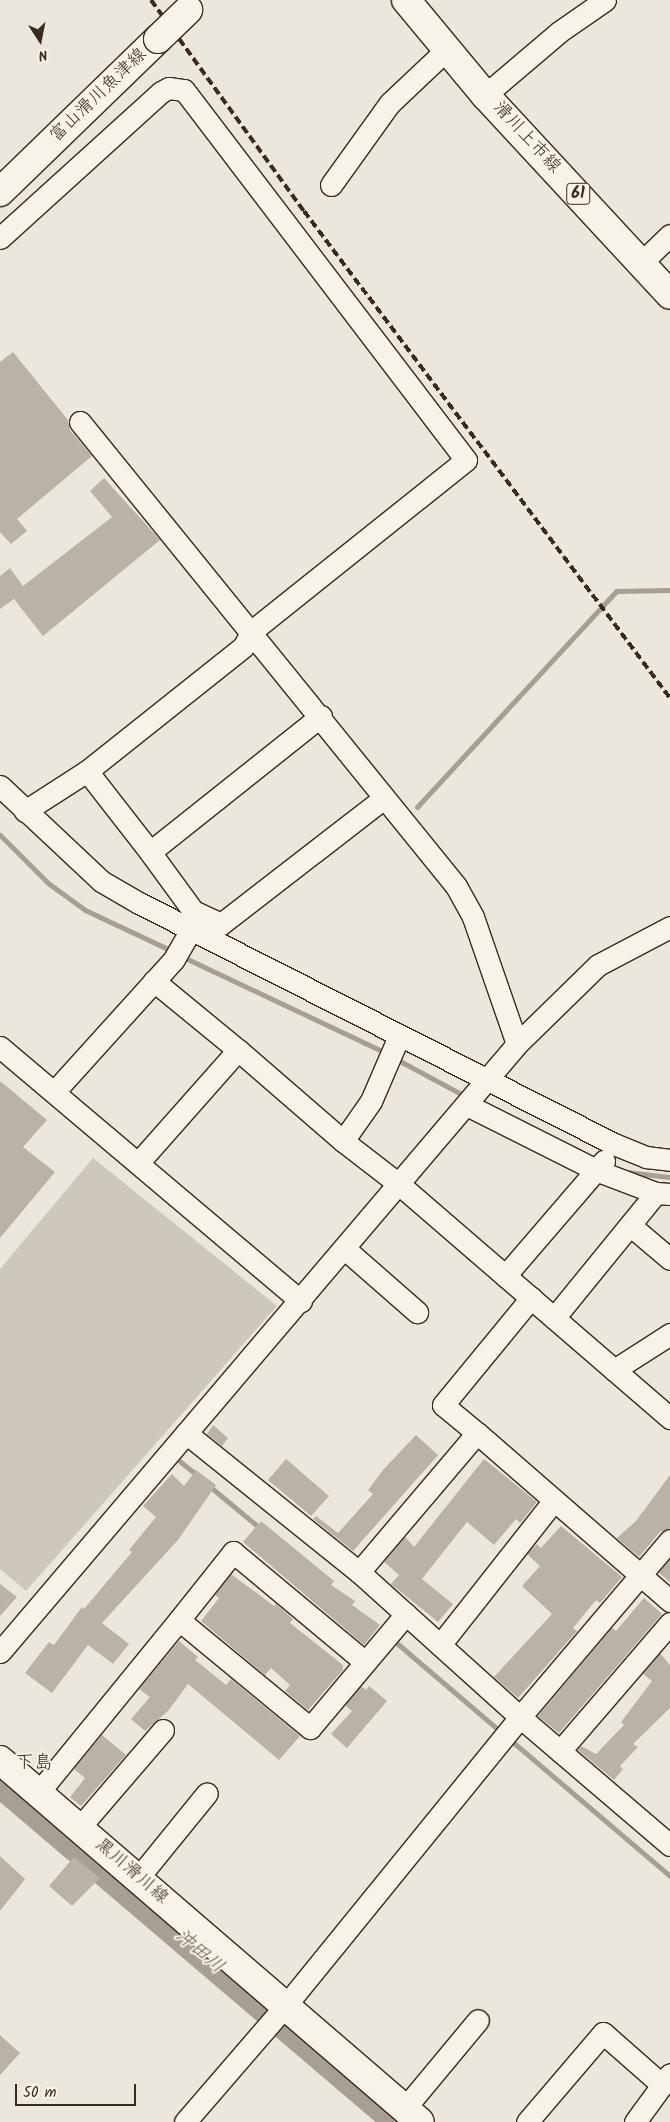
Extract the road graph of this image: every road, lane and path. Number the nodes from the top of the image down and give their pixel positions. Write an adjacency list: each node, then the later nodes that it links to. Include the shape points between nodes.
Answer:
1 (199, 0): 7 (main road, 富山滑川魚津線, bridge)
2 (406, 0): 4 (main road, 滑川上市線 / 61)
3 (605, 0): 5 (street, via 559,32)
4 (446, 50): 5 (main road, 滑川上市線 / 61); 6 (street, via 390,102)
5 (485, 95): 10 (main road, 滑川上市線 / 61)
6 (331, 186)
7 (0, 192)
8 (670, 235): 10 (street)
9 (0, 238): 13 (street, via 161,92 169,88 184,90 466,460)
10 (641, 263): 11 (main road, 滑川上市線 / 61)
11 (670, 295)
12 (80, 422): 13 (street, via 210,586)
13 (252, 631): 14 (street); 15 (street, via 243,647)
14 (320, 716): 17 (street); 19 (street)
15 (87, 771): 18 (street); 19 (street)
16 (0, 786): 18 (street)
17 (384, 798): 19 (street, via 221,924 193,911); 24 (street, via 456,886 473,917)
18 (25, 811): 21 (street, via 101,881)
19 (150, 852)
20 (670, 927): 24 (street, via 598,965)
21 (192, 928): 22 (street, via 174,959); 23 (street)
22 (154, 981): 26 (street); 28 (street)
23 (399, 1036): 27 (street); 30 (street, via 371,1101)
24 (517, 1044): 27 (street)
25 (0, 1047): 28 (street)
26 (238, 1050): 30 (street); 33 (street)
27 (486, 1082): 29 (street); 31 (street)
28 (54, 1092): 33 (street)
29 (467, 1104): 34 (street); 35 (street)
30 (343, 1141): 35 (street)
31 (614, 1144): 32 (street, via 646,1157); 34 (street)
32 (670, 1160)
33 (138, 1164): 42 (street)
34 (598, 1171): 36 (street); 40 (street)
35 (400, 1185): 38 (street); 40 (street)
36 (663, 1194): 37 (street)
37 (631, 1226): 39 (street); 44 (street)
38 (345, 1249): 42 (street); 43 (street)
39 (670, 1260)
40 (505, 1276): 41 (street)
41 (531, 1298): 44 (street); 49 (street, via 443,1405)
42 (301, 1301): 48 (street)
43 (417, 1312)
44 (554, 1318): 46 (street)
45 (670, 1334): 46 (street)
46 (614, 1370): 47 (street)
47 (670, 1418)
48 (186, 1433): 52 (street); 59 (street)
49 (477, 1433): 50 (street); 52 (street)
50 (554, 1500): 53 (street); 58 (street)
51 (670, 1540): 53 (street)
52 (359, 1572): 55 (street)
53 (641, 1575): 54 (street); 61 (street)
54 (670, 1601)
55 (406, 1614): 58 (street); 60 (street)
56 (179, 1620): 60 (street, via 310,1728); 60 (street, via 233,1552); 65 (street)
57 (670, 1623): 63 (street)
58 (440, 1645): 61 (street)
59 (0, 1652)
60 (365, 1662)
61 (520, 1717): 63 (street); 70 (street)
62 (163, 1730): 67 (street)
63 (560, 1751): 68 (street)
64 (0, 1760): 65 (main road, 黒川滑川線)
65 (38, 1793): 67 (main road, 黒川滑川線)
66 (207, 1793): 69 (street)
67 (79, 1828): 69 (main road, 黒川滑川線)
68 (670, 1845)
69 (138, 1878): 70 (main road, 黒川滑川線)
70 (286, 2005): 73 (main road, 黒川滑川線); 74 (street)
71 (478, 2020): 73 (street)
72 (666, 2080): 75 (street, via 603,2033); 76 (street)
73 (412, 2115)
74 (185, 2122)
75 (527, 2122)
76 (636, 2122)

